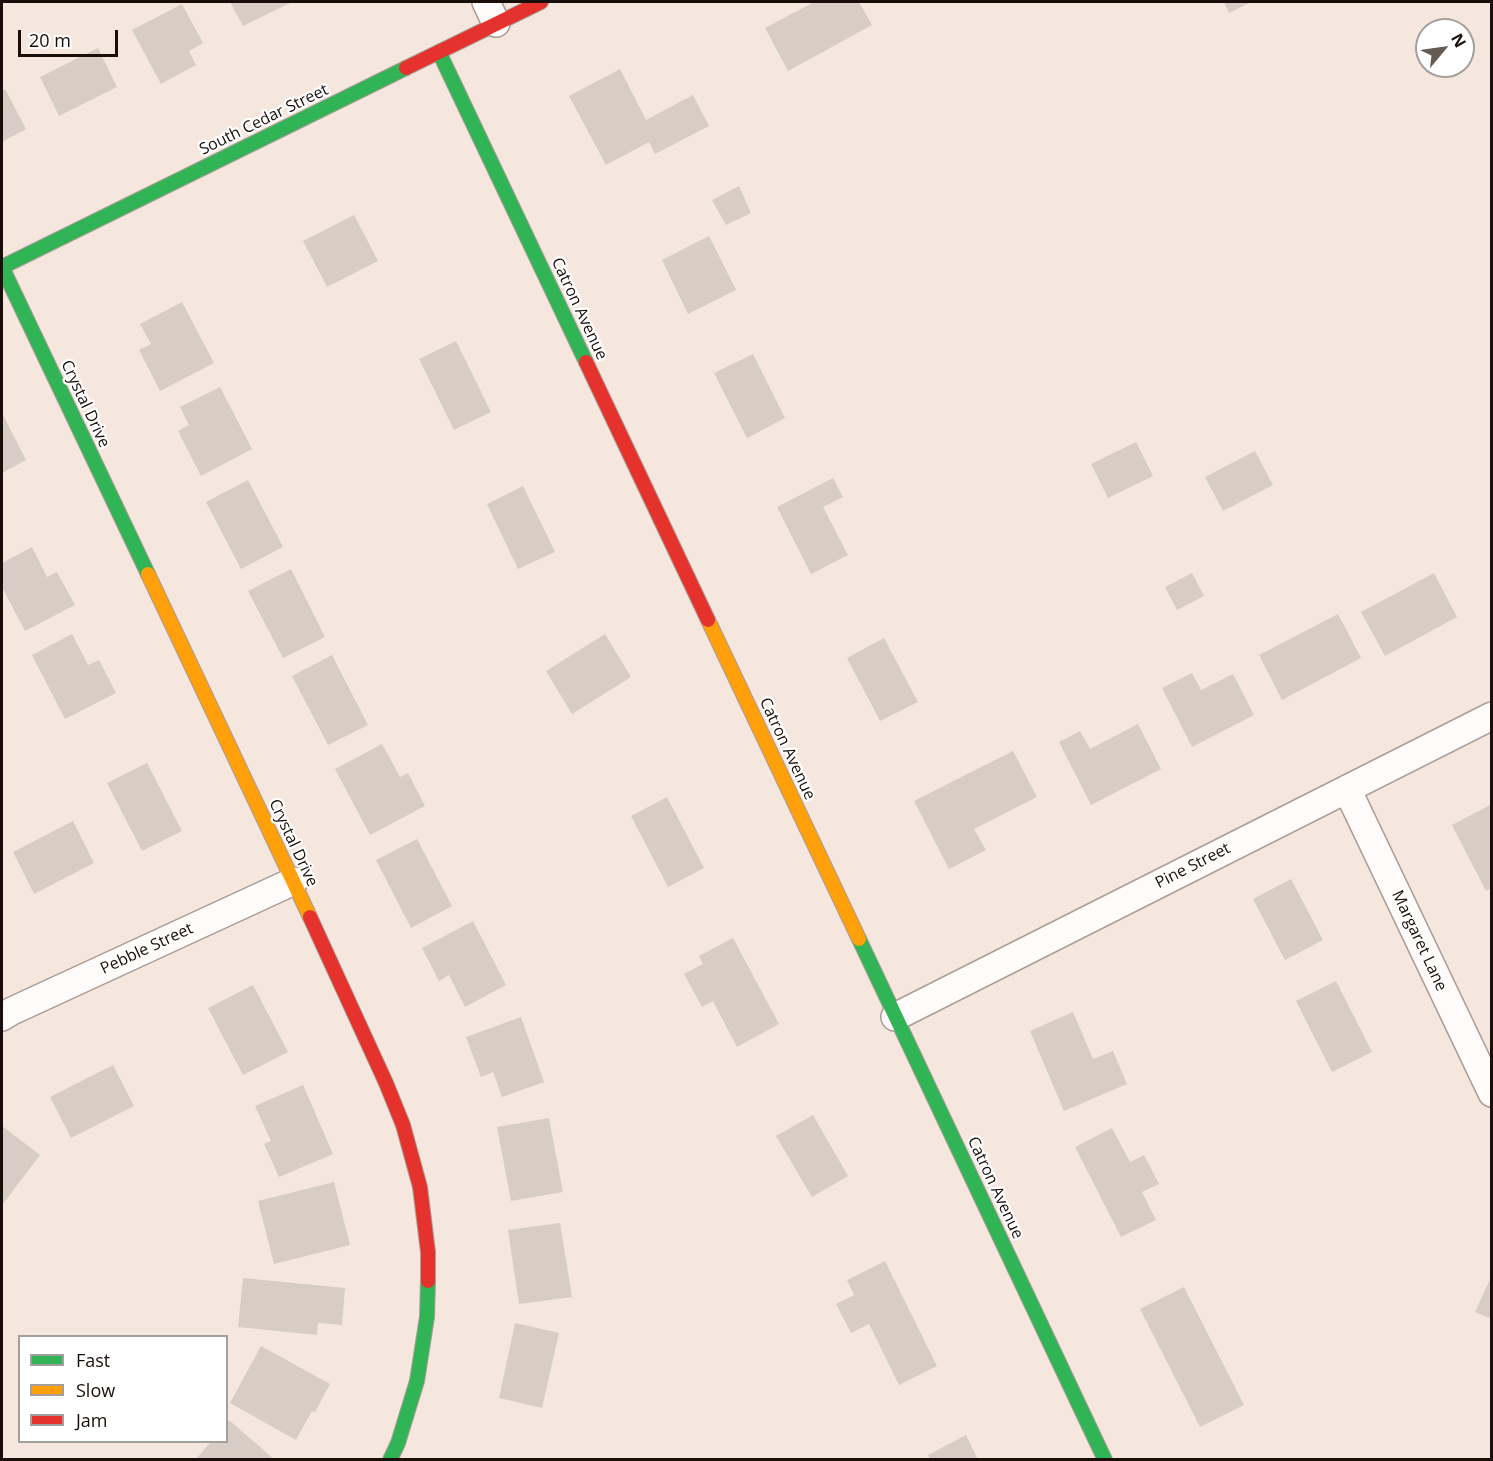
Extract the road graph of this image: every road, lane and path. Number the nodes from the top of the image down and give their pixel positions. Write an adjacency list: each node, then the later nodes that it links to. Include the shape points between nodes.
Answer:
1 (541, 2): 2 (street, South Cedar Street)
2 (491, 12): 3 (street, South Cedar Street)
3 (439, 52): 4 (street, South Cedar Street); 9 (street, Catron Avenue)
4 (2, 267): 7 (street, Crystal Drive)
5 (1491, 716): 6 (street, Pine Street)
6 (1347, 789): 9 (street, Pine Street); 10 (street, Margaret Lane)
7 (294, 882): 8 (street, Pebble Street); 11 (street, Crystal Drive, via 386,1083 403,1125 420,1187 428,1252 427,1317 417,1381)
8 (2, 1017)
9 (895, 1017): 12 (street, Catron Avenue)
10 (1491, 1093)
11 (390, 1460)
12 (1106, 1460)

